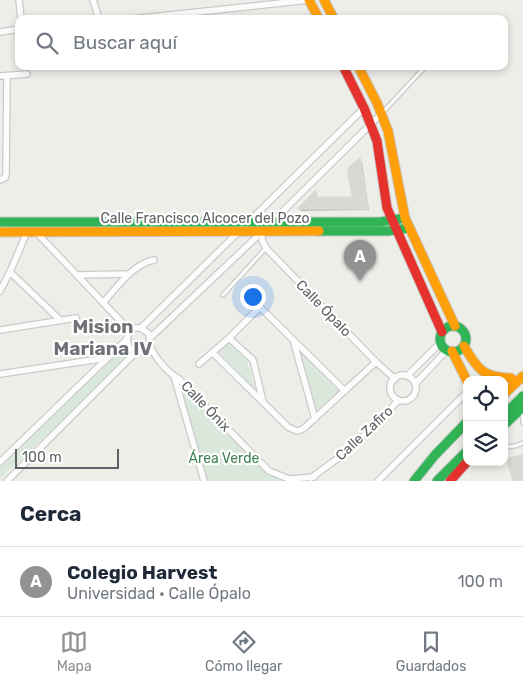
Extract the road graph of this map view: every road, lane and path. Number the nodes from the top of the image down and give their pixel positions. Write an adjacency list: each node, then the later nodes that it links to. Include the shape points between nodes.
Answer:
1 (19, 0): 5 (street)
2 (93, 0): 6 (street)
3 (309, 0): 7 (street); 8 (main road)
4 (324, 0): 9 (main road)
5 (20, 15)
6 (98, 15)
7 (169, 15)
8 (317, 15)
9 (332, 15)
10 (15, 30): 11 (street)
11 (0, 32)
12 (345, 70): 18 (main road)
13 (360, 70): 19 (main road)
14 (422, 70): 19 (lane)
15 (27, 74): 17 (street)
16 (0, 76): 17 (street)
17 (7, 76): 21 (street, via 6,174)
18 (364, 108): 20 (main road); 25 (street)
19 (381, 114): 20 (street); 22 (main road, via 391,144)
20 (371, 123): 23 (main road, via 380,151 384,192); 26 (street)
21 (0, 180)
22 (405, 218): 23 (main road, Calle Francisco Alcocer del Pozo); 27 (main road)
23 (392, 221): 26 (main road, Calle Francisco Alcocer del Pozo); 28 (main road)
24 (0, 222): 25 (main road, Calle Francisco Alcocer del Pozo)
25 (248, 222): 26 (main road, Calle Francisco Alcocer del Pozo); 31 (street)
26 (272, 222): 32 (street)
27 (409, 228): 28 (main road, Calle Francisco Alcocer del Pozo); 45 (main road)
28 (396, 231): 32 (main road, Calle Francisco Alcocer del Pozo); 54 (main road)
29 (0, 232): 30 (main road, Calle Francisco Alcocer del Pozo)
30 (32, 232): 31 (main road, Calle Francisco Alcocer del Pozo); 35 (street); 37 (street)
31 (237, 232): 32 (main road, Calle Francisco Alcocer del Pozo); 46 (street)
32 (262, 232): 33 (street, Calle Ópalo); 49 (street)
33 (266, 248): 40 (lane); 60 (street, Calle Ópalo)
34 (154, 260): 36 (street, via 145,262)
35 (10, 272): 38 (street); 44 (street)
36 (129, 274): 37 (street); 41 (street)
37 (77, 275): 41 (street)
38 (0, 291)
39 (249, 294): 42 (street)
40 (223, 295)
41 (103, 303): 48 (street)
42 (260, 307): 50 (street); 52 (street)
43 (76, 318): 44 (street)
44 (58, 319): 47 (street)
45 (455, 326): 54 (main road, via 448,327); 55 (main road, via 465,334)
46 (141, 328): 48 (street); 49 (street)
47 (0, 330)
48 (130, 331): 51 (street)
49 (151, 337): 53 (street)
50 (229, 338): 58 (street); 79 (street, via 253,360)
51 (126, 340): 56 (street, via 129,348); 59 (street)
52 (294, 340): 74 (street); 82 (street)
53 (150, 344): 56 (street); 57 (street, Calle Ónix)
54 (446, 344): 55 (main road, via 459,350); 65 (street); 66 (main road); 71 (street)
55 (464, 346): 68 (main road, via 483,373 494,378)
56 (139, 352): 57 (street); 93 (street)
57 (152, 352): 64 (street, Calle Ónix)
58 (213, 353): 61 (street); 79 (street)
59 (107, 359): 63 (street); 90 (street)
60 (376, 362): 69 (street, Calle Ópalo); 74 (street)
61 (199, 364)
62 (523, 367): 68 (main road)
63 (0, 374)
64 (174, 376): 72 (street, Calle Ónix); 75 (street)
65 (407, 376): 69 (street); 71 (street)
66 (464, 376)
67 (523, 376): 73 (main road)
68 (511, 378): 70 (main road)
69 (395, 379): 78 (street, via 391,390)
70 (508, 381)
71 (415, 384): 78 (street, via 414,396)
72 (189, 389): 75 (street, via 181,389); 92 (street, Calle Ónix, via 269,471 289,479)
73 (508, 390)
74 (345, 391): 82 (street)
75 (179, 393): 94 (street)
76 (463, 396): 96 (street)
77 (523, 396): 81 (main road)
78 (398, 400): 92 (street, Calle Zafiro, via 349,450)
79 (263, 402): 82 (street, via 288,427 297,431)
80 (523, 407): 83 (main road); 84 (lane)
81 (508, 410)
82 (315, 418)
83 (508, 422)
84 (523, 423)
85 (463, 426): 97 (main road)
86 (463, 435): 97 (main road)
87 (523, 443): 88 (lane)
88 (508, 447)
89 (463, 455): 98 (main road)
90 (0, 462)
91 (463, 466): 99 (main road)
92 (314, 477): 95 (street, Calle Zafiro)
93 (7, 481)
94 (204, 481)
95 (304, 481)
96 (378, 481)
97 (415, 481)
98 (437, 481)
99 (450, 481)

